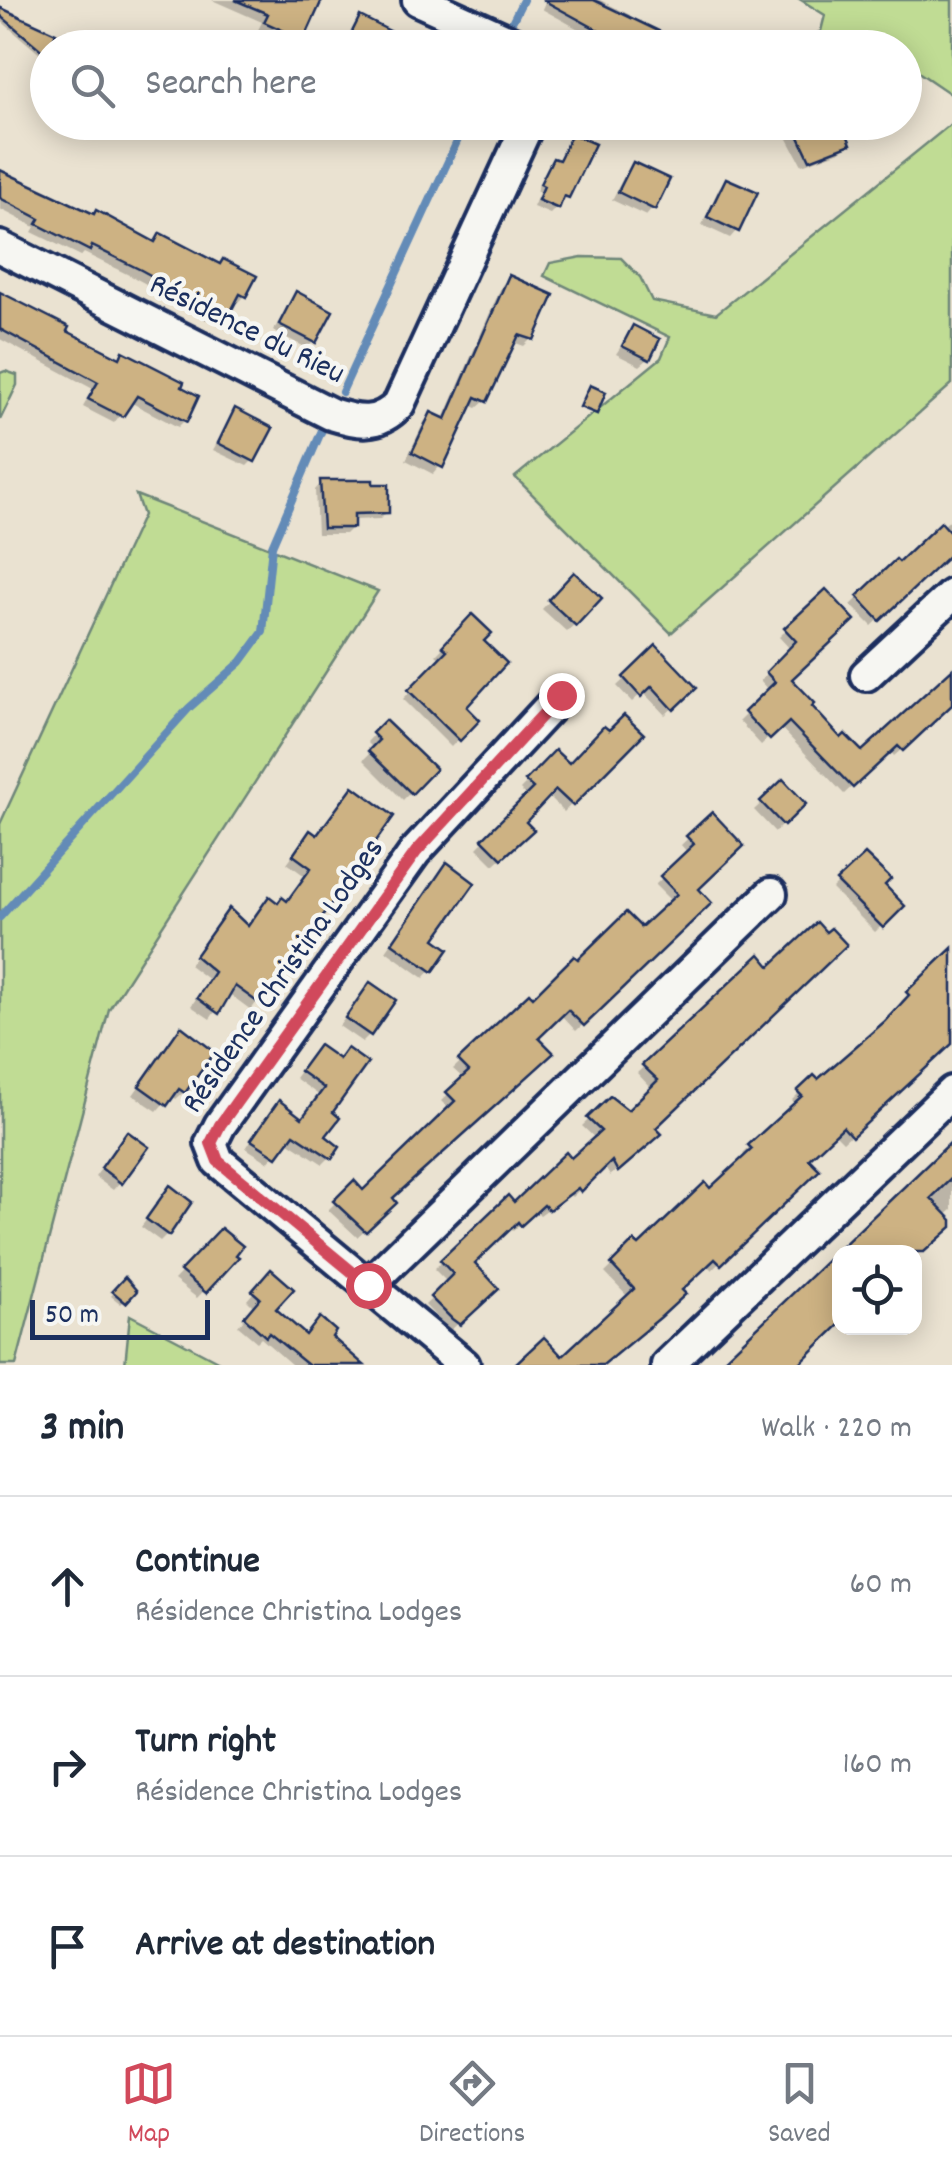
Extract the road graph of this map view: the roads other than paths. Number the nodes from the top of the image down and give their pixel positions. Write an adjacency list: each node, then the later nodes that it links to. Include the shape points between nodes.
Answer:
1 (418, 0): 2 (street)
2 (484, 30)
3 (520, 140): 4 (street, Résidence du Rieu, via 399,404 378,420 330,414)
4 (0, 247)
5 (952, 595): 6 (street)
6 (866, 675)
7 (561, 695): 10 (street, Résidence Christina Lodges, via 416,852 211,1143 218,1161)
8 (771, 894): 10 (street)
9 (952, 1092): 12 (street)
10 (368, 1285): 11 (street, Résidence Christina Lodges)
11 (464, 1365)
12 (668, 1365)

